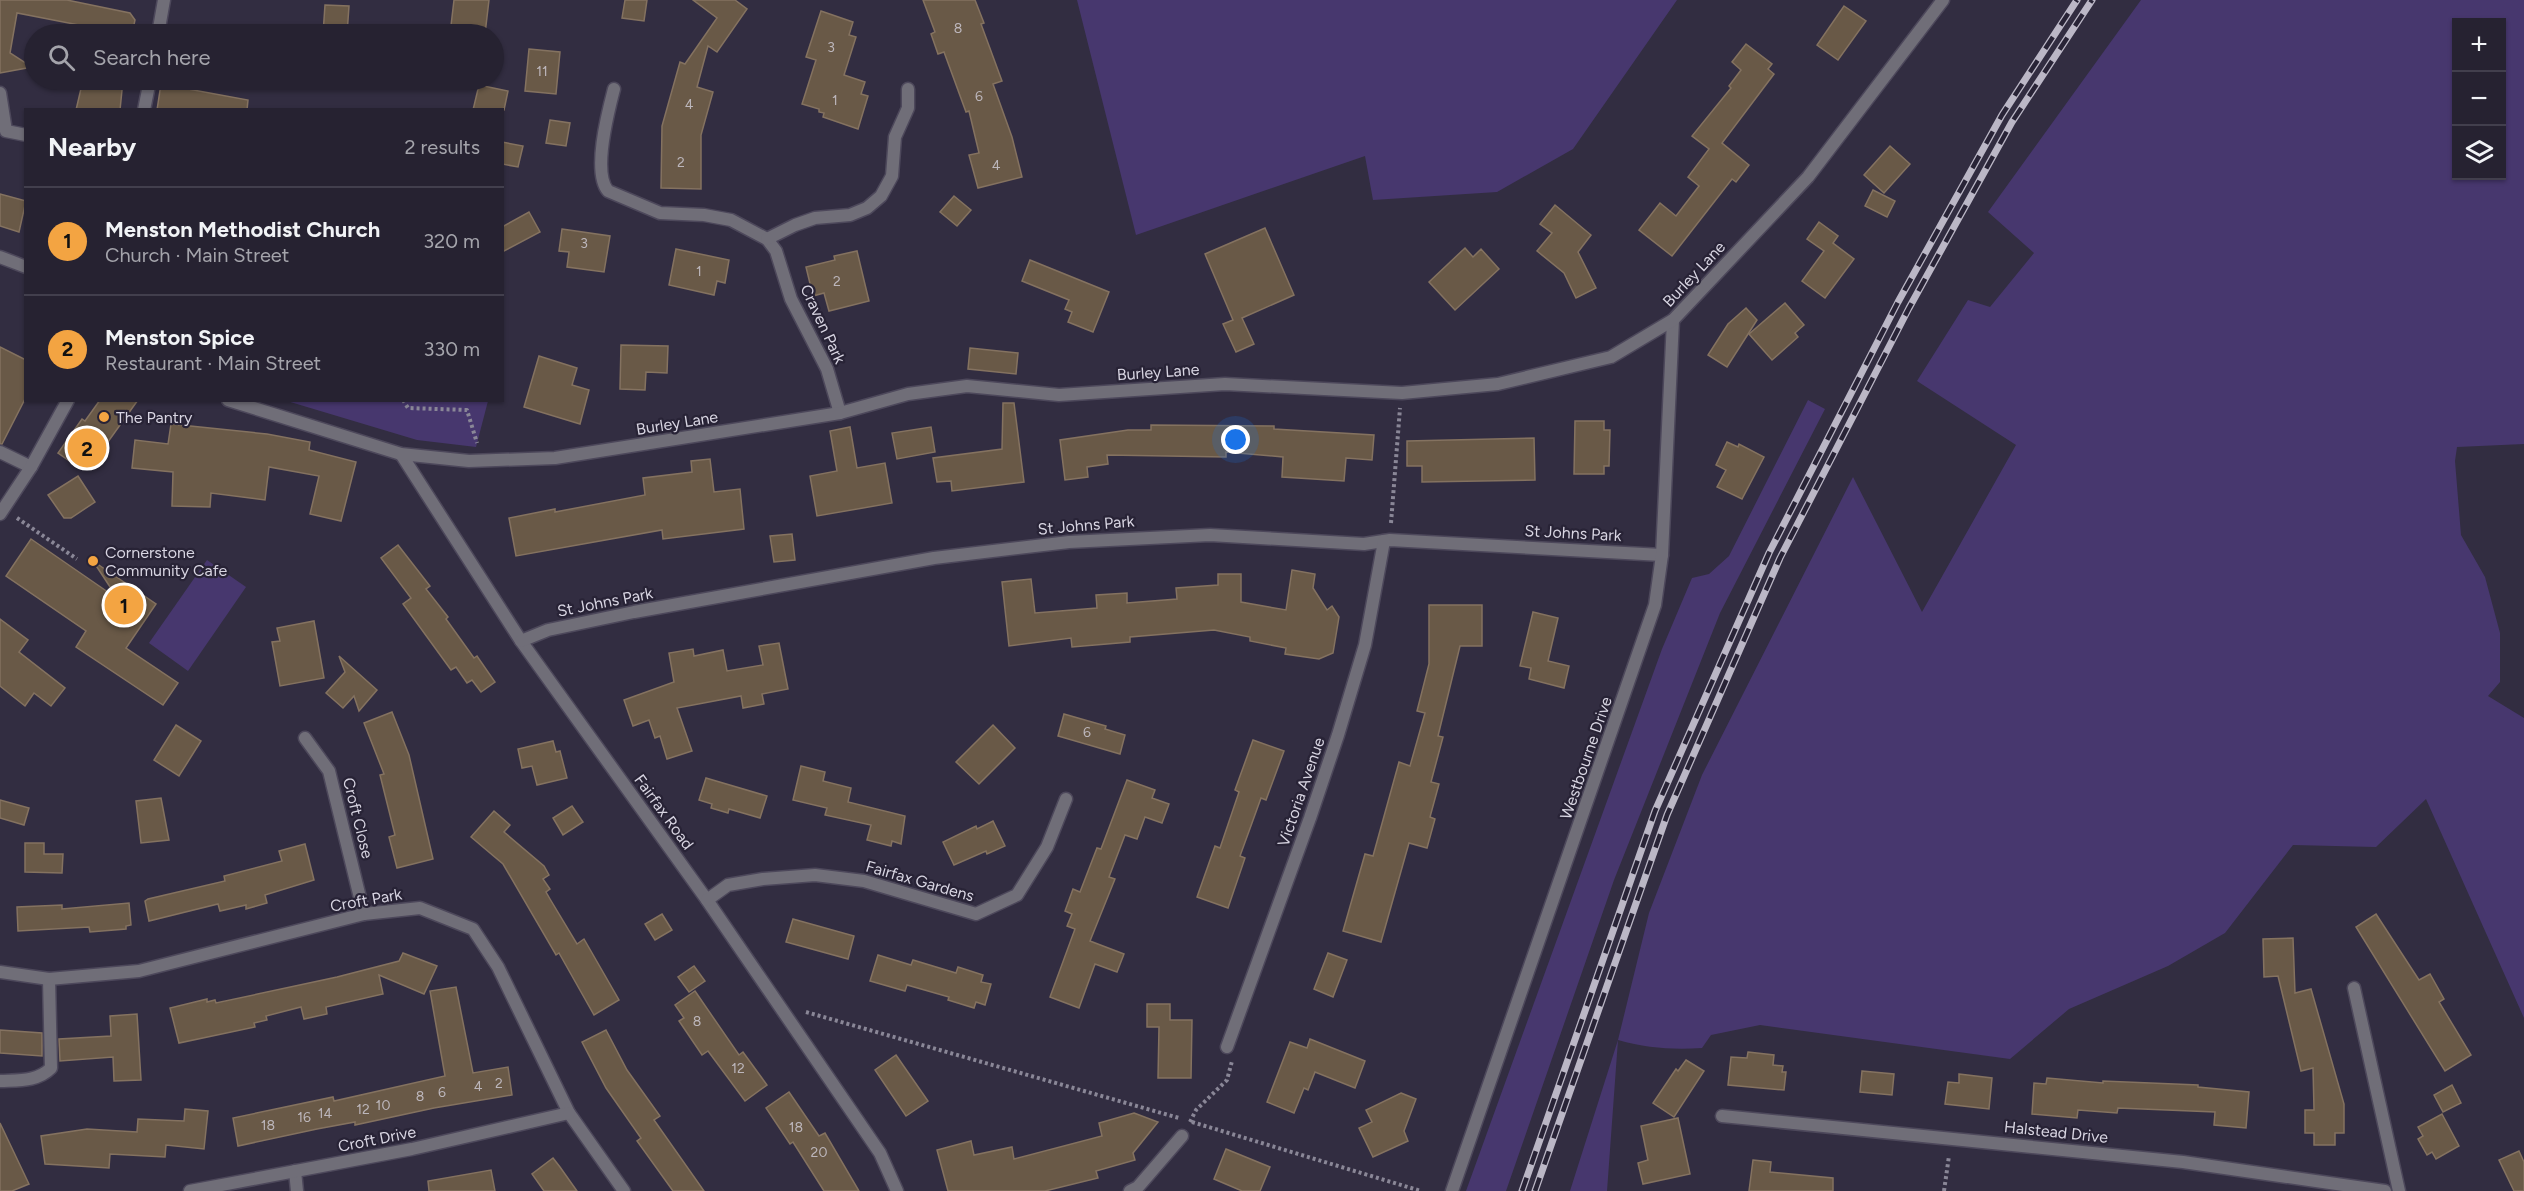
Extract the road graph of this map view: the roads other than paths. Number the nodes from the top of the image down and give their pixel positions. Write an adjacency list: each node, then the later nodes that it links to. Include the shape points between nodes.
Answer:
1 (164, 0): 3 (street)
2 (1943, 0): 13 (street, Burley Lane, via 1808,177)
3 (160, 24)
4 (614, 88): 10 (street, via 601,172 608,191 660,213 731,220)
5 (908, 89): 10 (street, via 908,108 895,137 892,176 881,196 850,215 815,218)
6 (148, 90): 8 (street)
7 (0, 93): 9 (street, via 6,131)
8 (144, 108)
9 (24, 135)
10 (767, 239): 16 (street, Craven Park, via 776,251 791,299 827,369)
11 (0, 257): 12 (street)
12 (24, 266)
13 (1673, 320): 16 (street, Burley Lane, via 1611,357 1498,384 1402,393 1226,384 1059,395 967,386 908,394); 22 (street, Westbourne Drive)
14 (67, 402): 19 (street)
15 (234, 402): 18 (street, Burley Lane)
16 (840, 413): 18 (street, Burley Lane, via 555,458 483,461)
17 (0, 452): 19 (street)
18 (401, 454): 23 (street, Fairfax Road)
19 (31, 467): 20 (street)
20 (2, 512)
21 (1387, 540): 22 (street, St Johns Park); 23 (street, St Johns Park, via 1364,544 1210,535 1069,542 934,558 634,612 548,630); 31 (street, Victoria Avenue, via 1365,645 1338,735)
22 (1662, 555): 42 (street, Westbourne Drive, via 1655,605)
23 (521, 641): 26 (street, Fairfax Road)
24 (304, 738): 27 (street, Croft Close, via 329,771)
25 (1066, 799): 26 (street, Fairfax Gardens, via 1047,847 1017,895 976,914 864,880 815,874 728,885)
26 (707, 900): 40 (street, Fairfax Road, via 880,1153)
27 (364, 914): 29 (street, Croft Park, via 139,971); 33 (street, Croft Park, via 420,908 472,929 498,967)
28 (0, 972): 29 (street, Croft Park)
29 (49, 980): 32 (street, via 51,1068 35,1079)
30 (2354, 988): 44 (street)
31 (1227, 1047)
32 (0, 1081)
33 (569, 1113): 36 (street, Croft Drive); 39 (street, Croft Park)
34 (1722, 1116): 43 (street, Halstead Drive, via 2183,1162)
35 (1182, 1136): 41 (street, via 1138,1187)
36 (295, 1171): 37 (street, Croft Drive); 38 (street)
37 (190, 1191)
38 (297, 1191)
39 (624, 1191)
40 (897, 1191)
41 (1130, 1191)
42 (1452, 1191)
43 (2385, 1191)
44 (2399, 1191)

